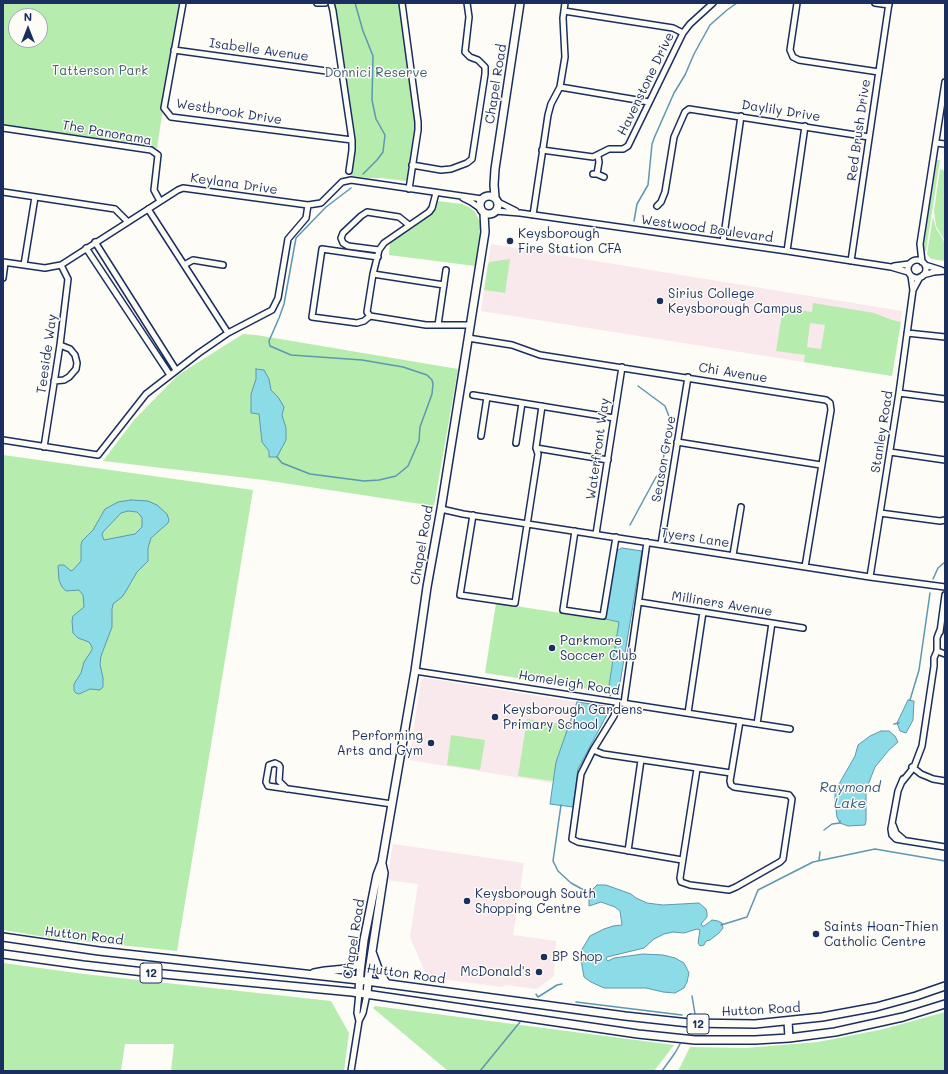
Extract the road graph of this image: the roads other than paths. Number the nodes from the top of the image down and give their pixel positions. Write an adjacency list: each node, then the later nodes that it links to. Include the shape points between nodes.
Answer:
1 (183, 3): 15 (street, Westbrook Drive)
2 (318, 3): 3 (street)
3 (325, 3)
4 (331, 3): 17 (street)
5 (402, 3): 31 (street, via 418,122)
6 (467, 3): 31 (street, via 469,17 465,52 485,67 472,159 451,170)
7 (520, 3): 32 (main road, Chapel Road)
8 (565, 3): 13 (street)
9 (713, 3): 14 (street, Havenstone Drive)
10 (797, 3): 16 (street, via 790,47 793,57)
11 (875, 3): 12 (street)
12 (889, 4): 16 (street, Red Brush Drive)
13 (564, 12): 14 (street, via 672,28); 19 (street, via 565,57)
14 (683, 33): 21 (street, Havenstone Drive)
15 (174, 50): 17 (street, Isabelle Avenue); 26 (street, Westbrook Drive, via 164,108 171,117)
16 (879, 72): 25 (street, Red Brush Drive)
17 (341, 73): 26 (street)
18 (945, 82): 20 (street)
19 (560, 87): 21 (street); 29 (street, via 549,109)
20 (944, 89): 27 (street)
21 (649, 102): 30 (street, Havenstone Drive, via 628,146 623,149 609,149)
22 (741, 116): 23 (street, Daylily Drive); 44 (street, Daylily Drive, via 689,109 685,112 674,137 665,192); 54 (street)
23 (805, 126): 25 (street, Daylily Drive); 58 (street)
24 (3, 128): 42 (street, The Panorama, via 151,150 158,155 154,190)
25 (869, 137): 60 (street, Red Brush Drive)
26 (352, 140): 33 (street)
27 (936, 143): 28 (street); 55 (street)
28 (945, 144)
29 (542, 150): 30 (street, Havenstone Drive); 49 (street)
30 (598, 156): 34 (street, via 595,174)
31 (412, 166): 35 (street)
32 (495, 169): 40 (main road, Chapel Road); 41 (main road, Chapel Road)
33 (349, 172)
34 (604, 177)
35 (409, 189): 37 (street); 43 (street, via 346,181 321,202)
36 (3, 192): 39 (street)
37 (436, 193): 38 (street); 51 (street, via 429,212)
38 (451, 195): 40 (street); 46 (street, via 471,202)
39 (35, 197): 50 (street, via 115,209); 64 (street)
40 (483, 198): 41 (main road, via 490,195); 46 (main road, via 480,204)
41 (496, 200): 47 (main road, via 498,207); 48 (street, Westwood Boulevard)
42 (160, 201): 43 (street, Keylana Drive, via 183,188); 45 (street, Keylana Drive)
43 (308, 206): 81 (street, via 306,218 288,239 278,298 272,310)
44 (657, 206)
45 (148, 209): 50 (street, Keylana Drive); 66 (street)
46 (482, 211): 47 (main road); 52 (main road, Chapel Road)
47 (494, 212): 48 (street, Westwood Boulevard); 52 (main road, Chapel Road)
48 (520, 213): 49 (street, Westwood Boulevard)
49 (533, 215): 54 (street, Westwood Boulevard)
50 (128, 222): 53 (street, Keylana Drive)
51 (409, 225): 57 (street, via 384,243); 57 (street, via 399,217 367,212 343,233 341,238 342,243 348,246)
52 (485, 232): 79 (main road, Chapel Road)
53 (96, 242): 56 (street, Keylana Drive); 86 (street)
54 (723, 242): 58 (street, Westwood Boulevard)
55 (920, 244): 61 (street); 63 (street)
56 (86, 248): 65 (street, Keylana Drive); 87 (street)
57 (379, 250): 59 (street)
58 (787, 251): 60 (street, Westwood Boulevard)
59 (378, 256): 71 (street); 77 (street, via 322,249 312,317 357,323)
60 (851, 261): 68 (street, Westwood Boulevard)
61 (911, 262): 63 (street, via 917,260); 68 (street, Westwood Boulevard); 72 (street)
62 (4, 263): 64 (street, Keylana Drive); 74 (street)
63 (923, 264): 70 (street); 73 (street, via 925,270)
64 (24, 265): 65 (street, Keylana Drive, via 46,268)
65 (61, 265): 84 (street, Teeside Way, via 68,279)
66 (184, 265): 67 (street, via 193,260); 81 (street)
67 (223, 265)
68 (891, 267): 72 (street, Westwood Boulevard)
69 (446, 270): 75 (street)
70 (945, 271): 73 (street)
71 (373, 274): 75 (street); 77 (street, via 367,312)
72 (910, 274): 73 (street, via 915,278); 76 (street, Stanley Road)
73 (922, 276): 76 (street, Stanley Road)
74 (3, 278)
75 (444, 285): 78 (street)
76 (913, 290): 80 (street, Stanley Road)
77 (370, 316): 78 (street)
78 (438, 325): 79 (street)
79 (470, 325): 83 (main road, Chapel Road)
80 (907, 332): 82 (street); 90 (street, Stanley Road)
81 (228, 333): 86 (street)
82 (945, 337)
83 (468, 338): 85 (street, Chi Avenue, via 512,345 540,354); 108 (main road, Chapel Road)
84 (60, 346): 89 (street, Teeside Way); 89 (street, via 70,349 75,355 76,369 64,380)
85 (622, 367): 88 (street, Chi Avenue); 96 (street, Waterfront Way)
86 (176, 370): 87 (street)
87 (170, 375): 101 (street, via 146,394 98,455)
88 (688, 377): 99 (street, Season Grove); 106 (street, Chi Avenue, via 826,400 830,403 831,410)
89 (54, 382): 101 (street, Teeside Way)
90 (899, 392): 93 (street); 103 (street, Stanley Road)
91 (473, 395): 92 (street)
92 (487, 397): 94 (street); 97 (street)
93 (945, 399)
94 (522, 403): 95 (street); 100 (street)
95 (542, 406): 96 (street); 102 (street)
96 (614, 418): 104 (street, Waterfront Way)
97 (481, 436)
98 (3, 440): 101 (street)
99 (677, 442): 106 (street); 117 (street, Season Grove)
100 (516, 443)
101 (44, 447)
102 (536, 448): 104 (street); 112 (street, via 538,454)
103 (890, 452): 105 (street); 109 (street, Stanley Road)
104 (608, 460): 114 (street, Waterfront Way)
105 (945, 460)
106 (821, 465): 119 (street, Chi Avenue)
107 (741, 507): 118 (street)
108 (441, 509): 110 (street, Tyers Lane); 128 (main road, Chapel Road)
109 (880, 513): 111 (street); 120 (street, Stanley Road)
110 (473, 515): 112 (street, Tyers Lane); 112 (street, via 460,595 515,603)
111 (945, 520)
112 (528, 524): 113 (street, Tyers Lane)
113 (575, 531): 114 (street, Tyers Lane); 115 (street, via 563,610 603,616)
114 (596, 534): 115 (street, Tyers Lane)
115 (616, 537): 116 (street, Tyers Lane)
116 (648, 542): 117 (street, Tyers Lane); 123 (street)
117 (661, 544): 118 (street, Tyers Lane)
118 (733, 555): 119 (street, Tyers Lane)
119 (804, 567): 120 (street, Tyers Lane)
120 (870, 577): 121 (street, Tyers Lane)
121 (945, 587)
122 (945, 595): 127 (street, via 937,638)
123 (639, 602): 124 (street, Milliners Avenue); 129 (street)
124 (703, 612): 125 (street, Milliners Avenue); 130 (street)
125 (772, 623): 126 (street, Milliners Avenue); 132 (street)
126 (803, 628)
127 (941, 652): 136 (street, via 934,658 923,742)
128 (415, 671): 129 (street, Homeleigh Road); 141 (main road, Chapel Road)
129 (621, 703): 130 (street, Homeleigh Road); 134 (street)
130 (688, 713): 131 (street, Homeleigh Road)
131 (740, 721): 132 (street, Homeleigh Road); 138 (street)
132 (757, 724): 133 (street, Homeleigh Road)
133 (790, 729)
134 (593, 750): 135 (street); 143 (street, via 581,774 572,839)
135 (641, 760): 137 (street); 143 (street)
136 (913, 768): 139 (street, via 929,777); 142 (street, via 906,773 898,791 893,824 897,835 905,840)
137 (697, 769): 138 (street); 144 (street)
138 (731, 773): 144 (street, via 731,785 734,787 784,794 792,798 783,859 729,890 682,883)
139 (945, 781)
140 (287, 789): 140 (street, via 267,785 269,764 279,765 279,781); 141 (street)
141 (392, 804): 145 (main road, Chapel Road)
142 (945, 847)
143 (628, 851): 144 (street)
144 (682, 860)
145 (382, 862): 147 (main road, Chapel Road, via 384,873); 149 (main road, Chapel Road, via 377,875)
146 (3, 937): 150 (main road, Hutton Road / 12, via 106,952)
147 (372, 952): 152 (main road, Chapel Road); 153 (main road, via 380,974)
148 (3, 954): 155 (main road, Hutton Road / 12, via 102,968)
149 (360, 963): 150 (main road, via 342,970 326,970); 151 (main road, Chapel Road)
150 (308, 975): 151 (main road, Hutton Road / 12)
151 (359, 980): 152 (main road, Hutton Road / 12); 155 (main road, Chapel Road)
152 (368, 981): 153 (main road, Hutton Road / 12); 155 (main road, Chapel Road)
153 (387, 984): 158 (main road, Hutton Road / 12, via 667,1021 732,1024)
154 (945, 986): 158 (main road, Hutton Road / 12, via 876,1007)
155 (363, 994): 157 (street, Chapel Road, via 357,1013); 157 (street, Chapel Road, via 366,1002); 159 (main road, Hutton Road / 12, via 676,1038 736,1041)
156 (945, 1004): 159 (main road, Hutton Road / 12, via 857,1028)
157 (359, 1021): 160 (street, Chapel Road)
158 (788, 1021): 159 (main road)
159 (789, 1038)
160 (351, 1071)

